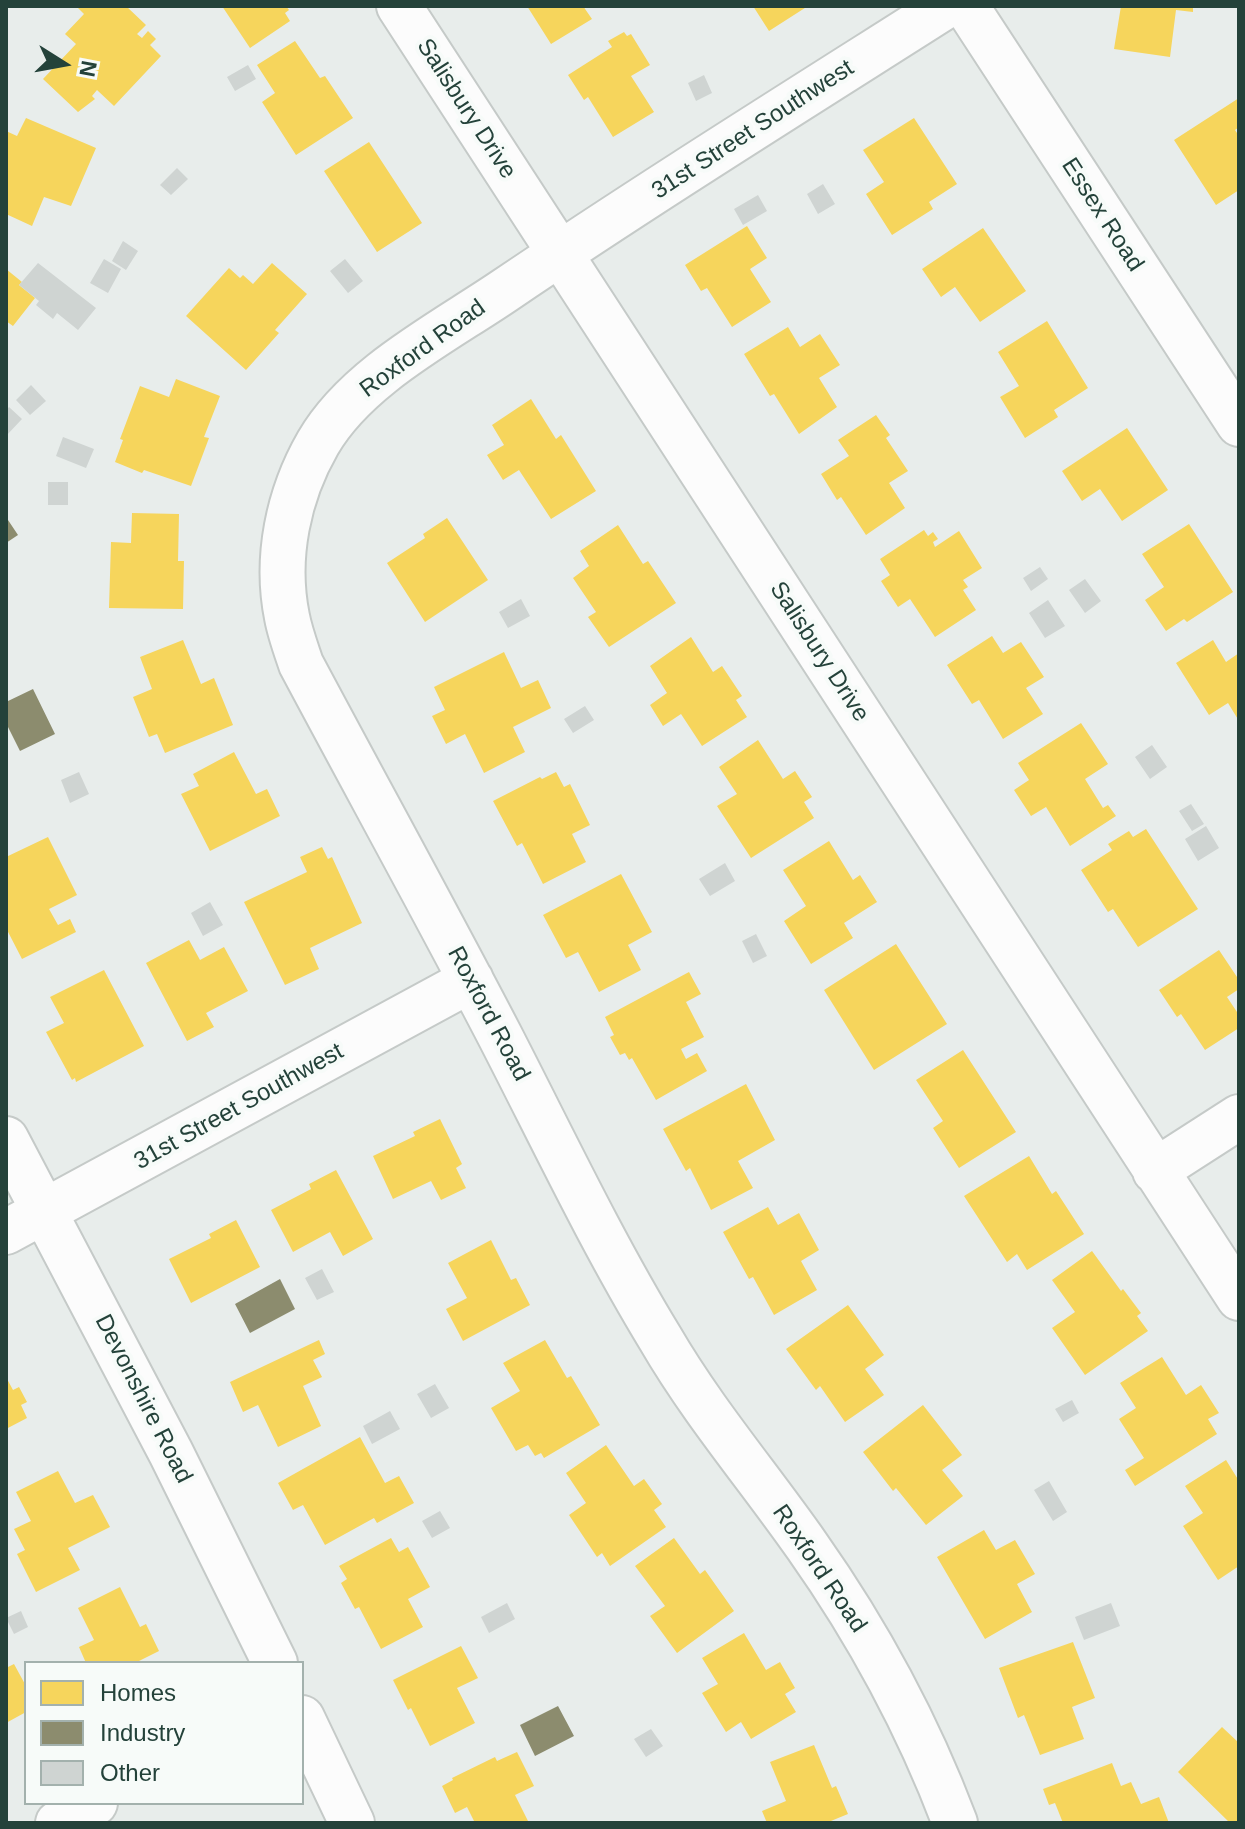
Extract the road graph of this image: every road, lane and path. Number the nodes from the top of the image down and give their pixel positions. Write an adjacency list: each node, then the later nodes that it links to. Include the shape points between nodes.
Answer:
1 (399, 6): 4 (street, Salisbury Drive)
2 (946, 6): 4 (street, 31st Street Southwest)
3 (966, 6): 5 (street, Essex Road)
4 (561, 253): 6 (street, Roxford Road, via 383,373 345,407 300,478 286,526 282,567 287,617 301,664); 9 (street, Salisbury Drive)
5 (1239, 424)
6 (471, 980): 10 (street, 31st Street Southwest); 18 (street, Roxford Road, via 660,1339 852,1613 885,1671)
7 (1239, 1117): 9 (street)
8 (6, 1139): 10 (street, Devonshire Road)
9 (1155, 1171): 12 (street, Salisbury Drive)
10 (46, 1212): 11 (street, 31st Street Southwest); 13 (street, Devonshire Road)
11 (6, 1232)
12 (1239, 1298)
13 (274, 1661)
14 (304, 1722): 17 (street)
15 (91, 1805): 16 (street)
16 (58, 1823)
17 (352, 1823)
18 (955, 1823)

